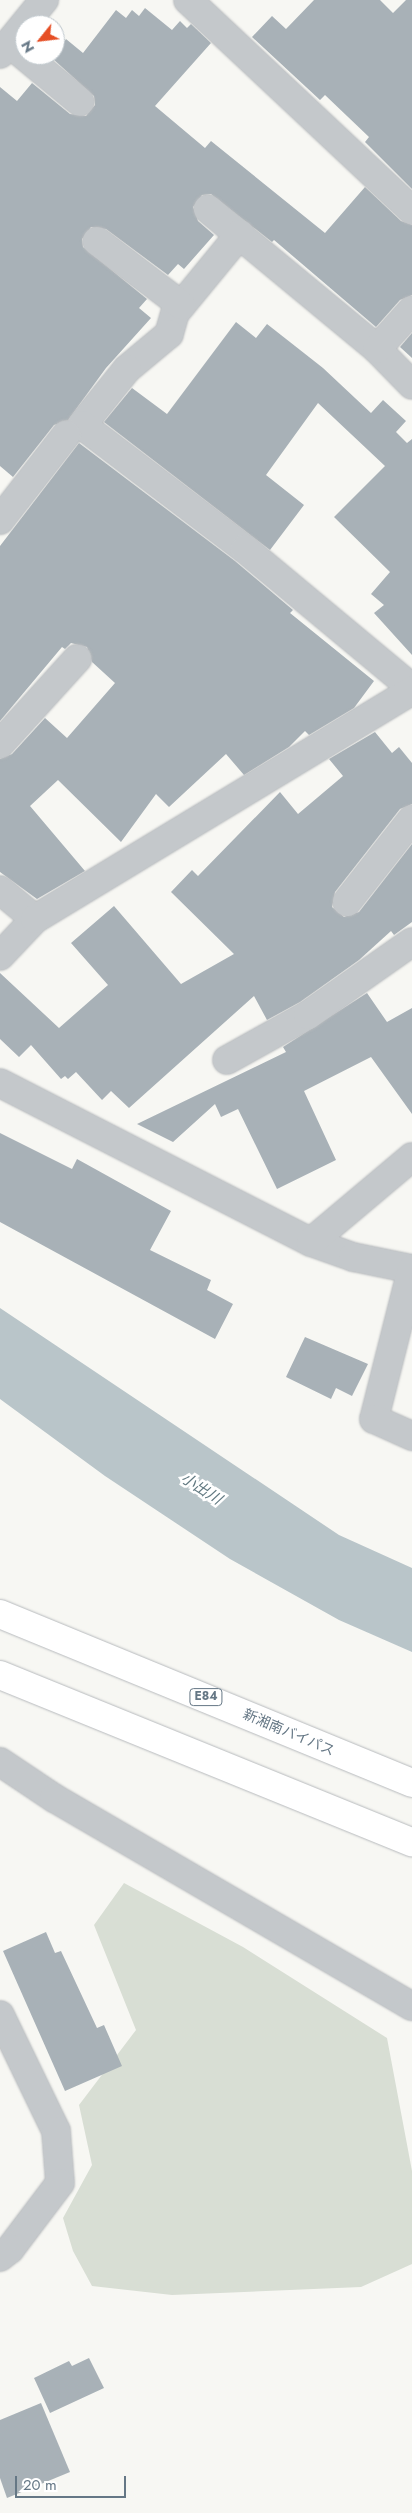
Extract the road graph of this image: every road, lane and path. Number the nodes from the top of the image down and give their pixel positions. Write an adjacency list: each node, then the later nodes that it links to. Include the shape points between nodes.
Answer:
1 (44, 0): 3 (street)
2 (188, 0): 6 (street)
3 (4, 48): 4 (street)
4 (80, 102)
5 (208, 209): 7 (street)
6 (412, 210)
7 (240, 234): 9 (street); 11 (street)
8 (97, 241): 9 (street)
9 (181, 305): 16 (street, via 170,334 127,369 82,425 245,549)
10 (412, 310): 11 (street)
11 (377, 349): 12 (street)
12 (412, 385)
13 (66, 435): 14 (street)
14 (4, 507)
15 (77, 658): 17 (street)
16 (412, 689): 21 (street)
17 (0, 744)
18 (412, 819): 20 (street)
19 (0, 890): 21 (street)
20 (347, 902)
21 (35, 920): 23 (street)
22 (412, 942): 24 (street, via 308,1014)
23 (0, 956)
24 (227, 1060)
25 (0, 1083): 27 (street)
26 (412, 1158): 27 (street)
27 (311, 1242): 28 (street, via 353,1257)
28 (412, 1269): 29 (street, via 374,1419)
29 (412, 1436)
30 (0, 1614): 33 (highway, 新湘南バイパス / E84)
31 (0, 1675): 34 (highway)
32 (0, 1762): 35 (street, via 71,1808)
33 (412, 1784)
34 (412, 1842)
35 (412, 2006)
36 (0, 2015): 37 (street, via 56,2131 60,2183 10,2249)
37 (0, 2257)

